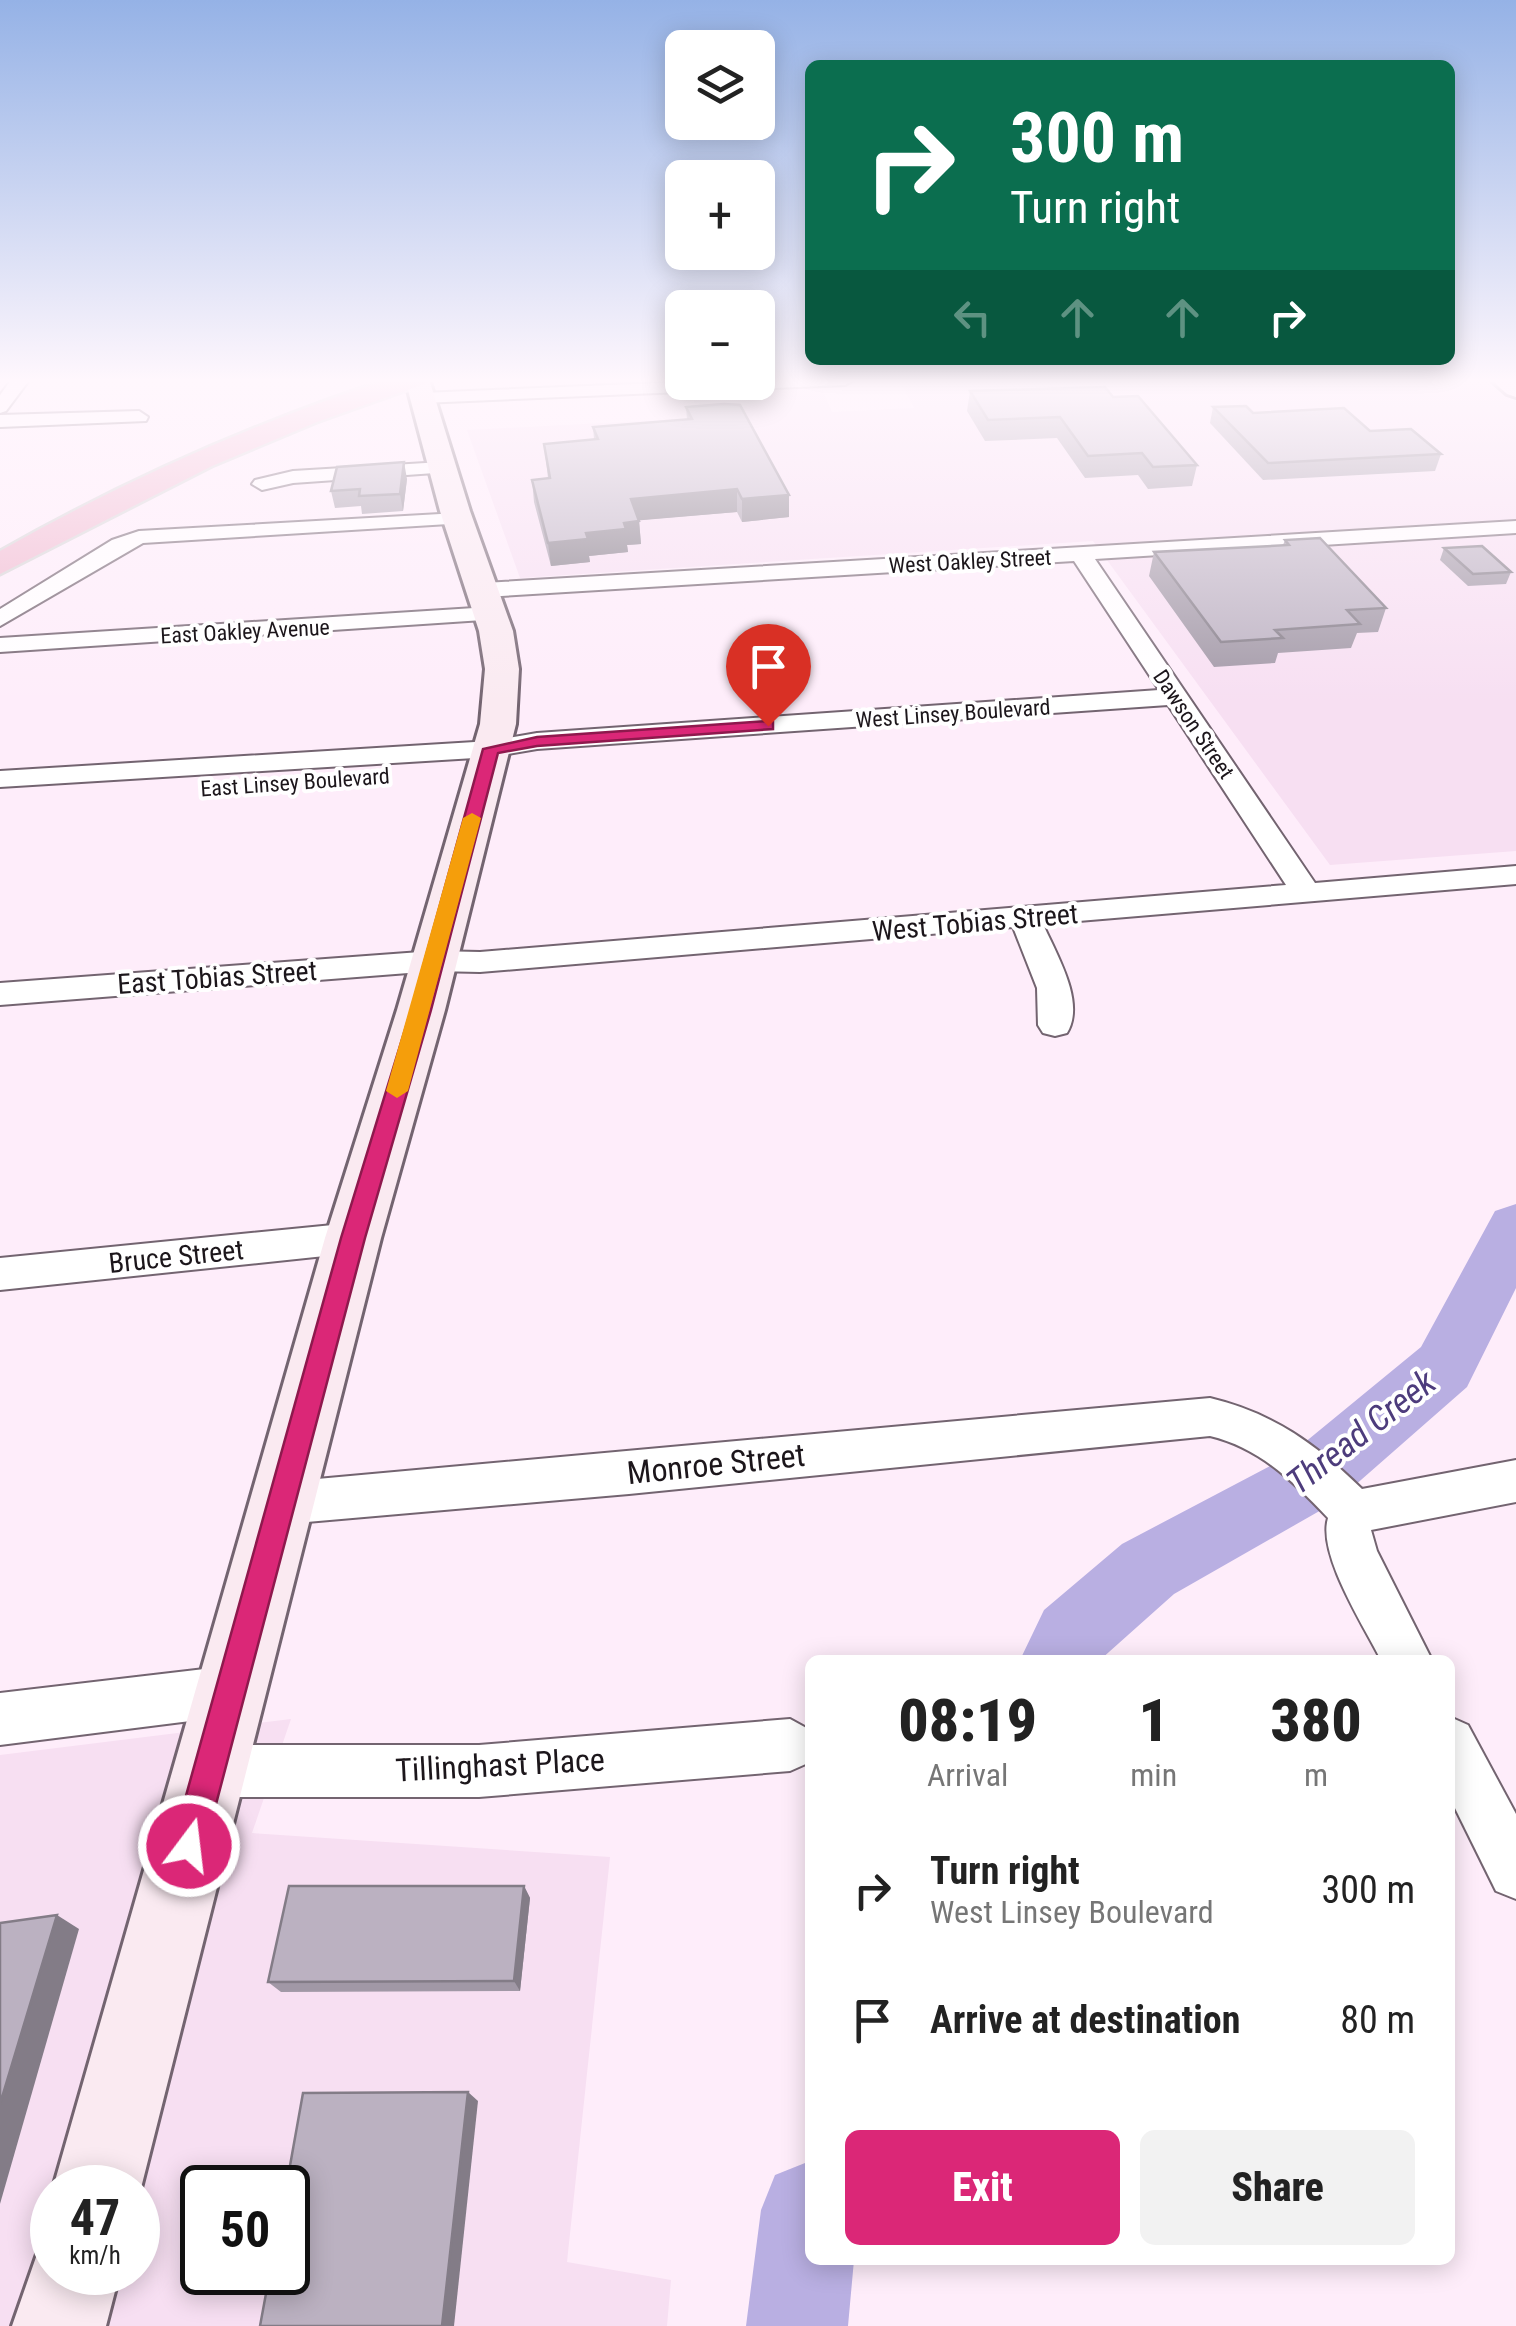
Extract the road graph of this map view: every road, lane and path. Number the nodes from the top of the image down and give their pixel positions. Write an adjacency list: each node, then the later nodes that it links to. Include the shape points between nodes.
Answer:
1 (87, 488): 7 (highway)
2 (145, 488): 9 (highway)
3 (397, 488): 5 (street)
4 (447, 488): 5 (main road)
5 (450, 493): 10 (main road); 11 (street, via 134,538)
6 (1516, 528): 8 (street, West Oakley Street)
7 (0, 532)
8 (1081, 554): 10 (street, West Oakley Street); 13 (street, Dawson Street)
9 (0, 564)
10 (487, 602): 12 (street, East Oakley Avenue); 14 (main road, via 502,670)
11 (0, 619)
12 (0, 645)
13 (1176, 698): 14 (street, West Linsey Boulevard, via 537,742); 19 (street, Dawson Street)
14 (488, 760): 16 (street, East Linsey Boulevard); 21 (main road)
15 (0, 779): 16 (street, East Linsey Boulevard)
16 (110, 783): 17 (street, East Linsey Boulevard)
17 (0, 802)
18 (1516, 875): 19 (street, West Tobias Street)
19 (1306, 894): 20 (street, West Tobias Street)
20 (1026, 918): 21 (street, West Tobias Street); 23 (street, via 1054,988)
21 (434, 961): 22 (street, East Tobias Street); 24 (main road)
22 (0, 994)
23 (1055, 1025)
24 (353, 1238): 25 (street, Bruce Street); 27 (main road)
25 (0, 1274)
26 (1516, 1481): 28 (street)
27 (284, 1502): 28 (street, Monroe Street, via 1210,1417 1243,1423 1292,1450); 30 (main road)
28 (1353, 1512): 29 (street, via 1347,1532 1355,1558)
29 (1404, 1655)
30 (230, 1691): 31 (street); 34 (main road)
31 (0, 1719)
32 (790, 1744): 34 (street, Tillinghast Place, via 479,1772)
33 (1455, 1753): 35 (street)
34 (209, 1771): 36 (main road)
35 (1516, 1871)
36 (102, 2165)
37 (68, 2295): 38 (main road)
38 (59, 2326)

